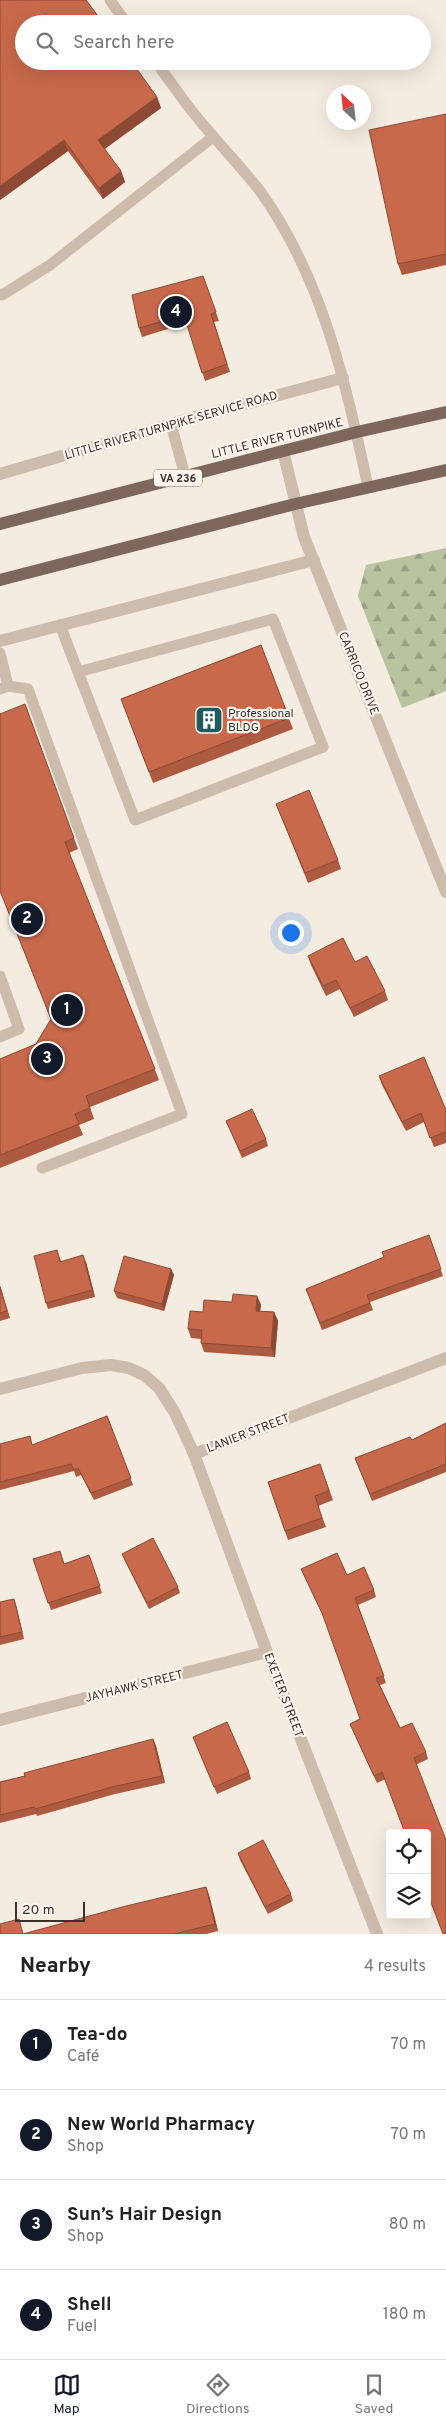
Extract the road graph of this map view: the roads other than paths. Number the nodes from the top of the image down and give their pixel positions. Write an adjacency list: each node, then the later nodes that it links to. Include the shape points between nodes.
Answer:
1 (110, 0): 2 (lane)
2 (121, 15)
3 (162, 70): 4 (lane)
4 (214, 137): 5 (lane, via 50,264); 6 (lane, via 260,191 294,249 321,305)
5 (0, 294)
6 (344, 378): 8 (street, LITTLE RIVER TURNPIKE SERVICE ROAD); 9 (lane)
7 (446, 412): 9 (main road, LITTLE RIVER TURNPIKE / VA 236)
8 (171, 424): 12 (street, LITTLE RIVER TURNPIKE SERVICE ROAD); 13 (lane)
9 (356, 432): 10 (main road, LITTLE RIVER TURNPIKE / VA 236); 14 (lane)
10 (283, 451): 13 (main road, LITTLE RIVER TURNPIKE / VA 236); 15 (street, CARRICO DRIVE)
11 (446, 470): 14 (main road)
12 (0, 474)
13 (185, 476): 16 (main road, LITTLE RIVER TURNPIKE / VA 236)
14 (368, 487): 15 (main road)
15 (295, 504): 17 (street, CARRICO DRIVE); 18 (main road)
16 (0, 524)
17 (314, 560): 19 (street); 24 (street, CARRICO DRIVE)
18 (0, 580)
19 (60, 625): 20 (street); 22 (lane)
20 (0, 641)
21 (0, 653): 23 (lane)
22 (78, 672): 22 (lane, via 135,820 323,747 273,619)
23 (4, 688): 27 (lane, via 28,690 182,1114)
24 (446, 892)
25 (0, 976): 26 (lane, via 19,1029)
26 (0, 1037)
27 (42, 1168)
28 (446, 1358): 30 (street, LANIER STREET)
29 (0, 1389): 30 (street, LANIER STREET, via 82,1368 129,1368 159,1388)
30 (194, 1454): 31 (street, EXETER STREET)
31 (267, 1652): 32 (street, JAYHAWK STREET); 33 (street, EXETER STREET)
32 (0, 1720)
33 (377, 1934)

